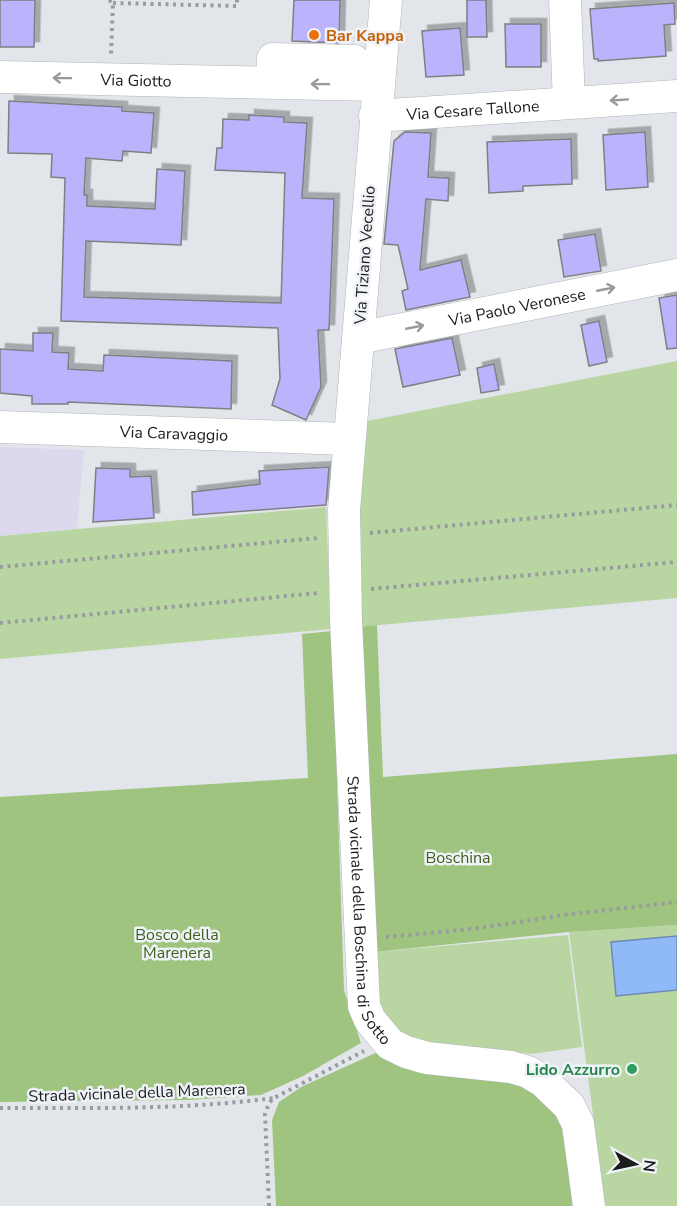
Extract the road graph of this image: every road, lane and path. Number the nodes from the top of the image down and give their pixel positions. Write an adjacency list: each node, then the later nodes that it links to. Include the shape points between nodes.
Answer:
1 (237, 0): 5 (path, via 237,6)
2 (386, 0): 10 (street, Via Tiziano Vecellio)
3 (565, 0): 12 (street)
4 (111, 1): 5 (path); 8 (path)
5 (166, 2)
6 (354, 61): 9 (street, via 273,59)
7 (0, 77): 8 (street, Via Giotto, one-way to 7)
8 (110, 79): 9 (street, Via Giotto)
9 (272, 82): 10 (street, Via Giotto, one-way to 9)
10 (378, 85): 13 (street, Via Tiziano Vecellio)
11 (677, 96): 12 (street, Via Cesare Tallone, one-way to 12)
12 (569, 103): 13 (street, Via Cesare Tallone)
13 (375, 116): 15 (street, Via Tiziano Vecellio)
14 (677, 275): 15 (street, Via Paolo Veronese, one-way to 14)
15 (358, 338): 17 (street, Via Tiziano Vecellio)
16 (0, 427): 17 (street, Via Caravaggio)
17 (348, 439): 18 (street, Via Tiziano Vecellio)
18 (344, 510): 20 (street, Strada vicinale della Boschina di Sotto)
19 (677, 902): 20 (path, via 443,932)
20 (360, 938): 21 (street, Strada vicinale della Boschina di Sotto, via 364,1005)
21 (384, 1037): 22 (path); 25 (street, Strada vicinale della Boschina di Sotto, via 406,1052 427,1058 511,1067 543,1081 569,1106 578,1124)
22 (274, 1098): 23 (path, Strada vicinale della Marenera, via 199,1106); 24 (path, via 268,1103 266,1114)
23 (0, 1108)
24 (269, 1206)
25 (589, 1206)

